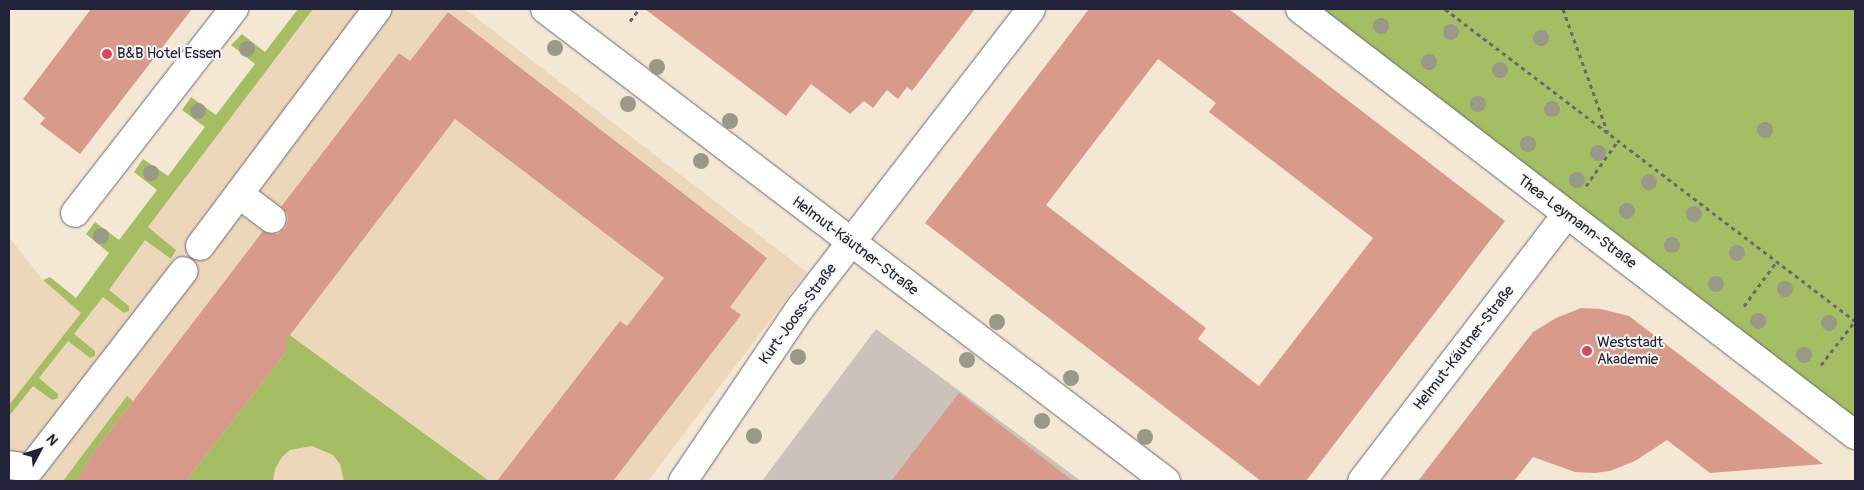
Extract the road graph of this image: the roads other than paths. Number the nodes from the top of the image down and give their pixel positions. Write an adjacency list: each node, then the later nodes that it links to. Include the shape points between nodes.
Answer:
1 (234, 9): 7 (street)
2 (377, 9): 6 (street)
3 (545, 9): 10 (street, Helmut-Käutner-Straße)
4 (1031, 9): 10 (street, Kurt-Jooss-Straße)
5 (1300, 9): 8 (street, Thea-Leymann-Straße)
6 (239, 194): 9 (street); 11 (street)
7 (76, 214)
8 (1566, 215): 13 (street, Thea-Leymann-Straße); 17 (street, Helmut-Käutner-Straße)
9 (272, 219)
10 (851, 243): 15 (street, Kurt-Jooss-Straße, via 764,359); 16 (street, Helmut-Käutner-Straße)
11 (200, 246)
12 (184, 271): 14 (street, via 31,468)
13 (1855, 435)
14 (9, 465)
15 (683, 481)
16 (1166, 481)
17 (1362, 481)

